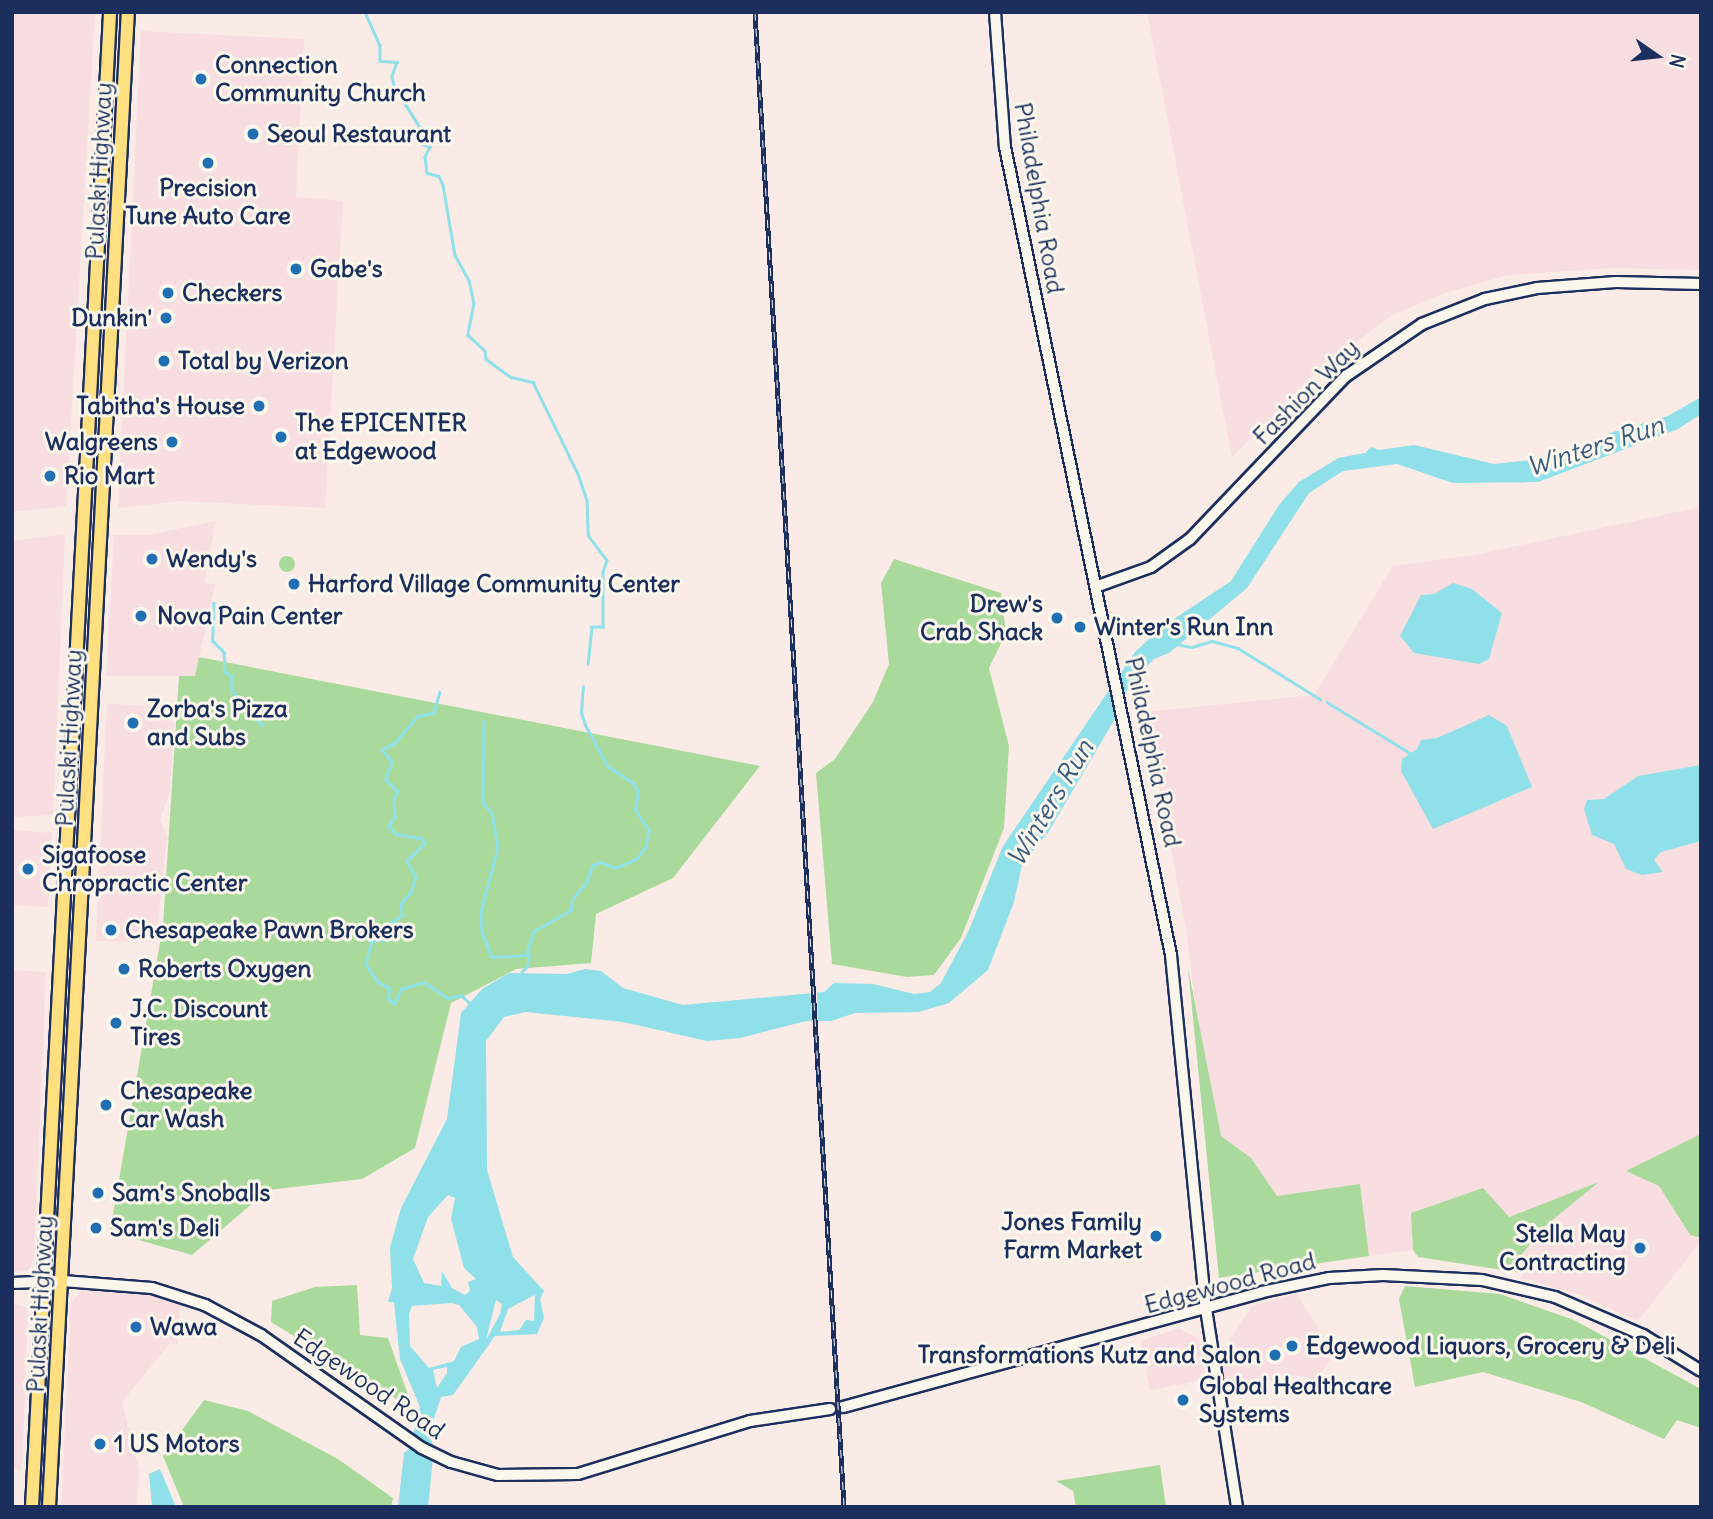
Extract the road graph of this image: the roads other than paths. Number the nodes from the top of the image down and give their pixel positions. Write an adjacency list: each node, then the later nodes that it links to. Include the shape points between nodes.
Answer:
1 (110, 12): 6 (highway, Pulaski Highway)
2 (128, 12): 7 (highway, Pulaski Highway)
3 (995, 12): 5 (main road, Philadelphia Road, via 1005,146)
4 (1701, 284): 5 (street, Fashion Way, via 1537,288 1485,299 1422,324 1346,376 1190,539 1151,567)
5 (1098, 586): 9 (main road, Philadelphia Road, via 1171,956)
6 (44, 1281): 7 (main road, Edgewood Road); 8 (main road, Edgewood Road); 13 (highway, Pulaski Highway)
7 (63, 1281): 12 (street, Edgewood Road, via 152,1288 205,1305 261,1335 411,1441 471,1469 520,1477 568,1476 750,1421); 14 (highway, Pulaski Highway)
8 (12, 1283)
9 (1206, 1310): 10 (street, Edgewood Road, via 1329,1278 1399,1274 1482,1280 1585,1308 1643,1335); 11 (street, Edgewood Road); 15 (main road, Philadelphia Road)
10 (1701, 1371)
11 (843, 1408)
12 (830, 1409)
13 (32, 1507)
14 (49, 1507)
15 (1237, 1507)

